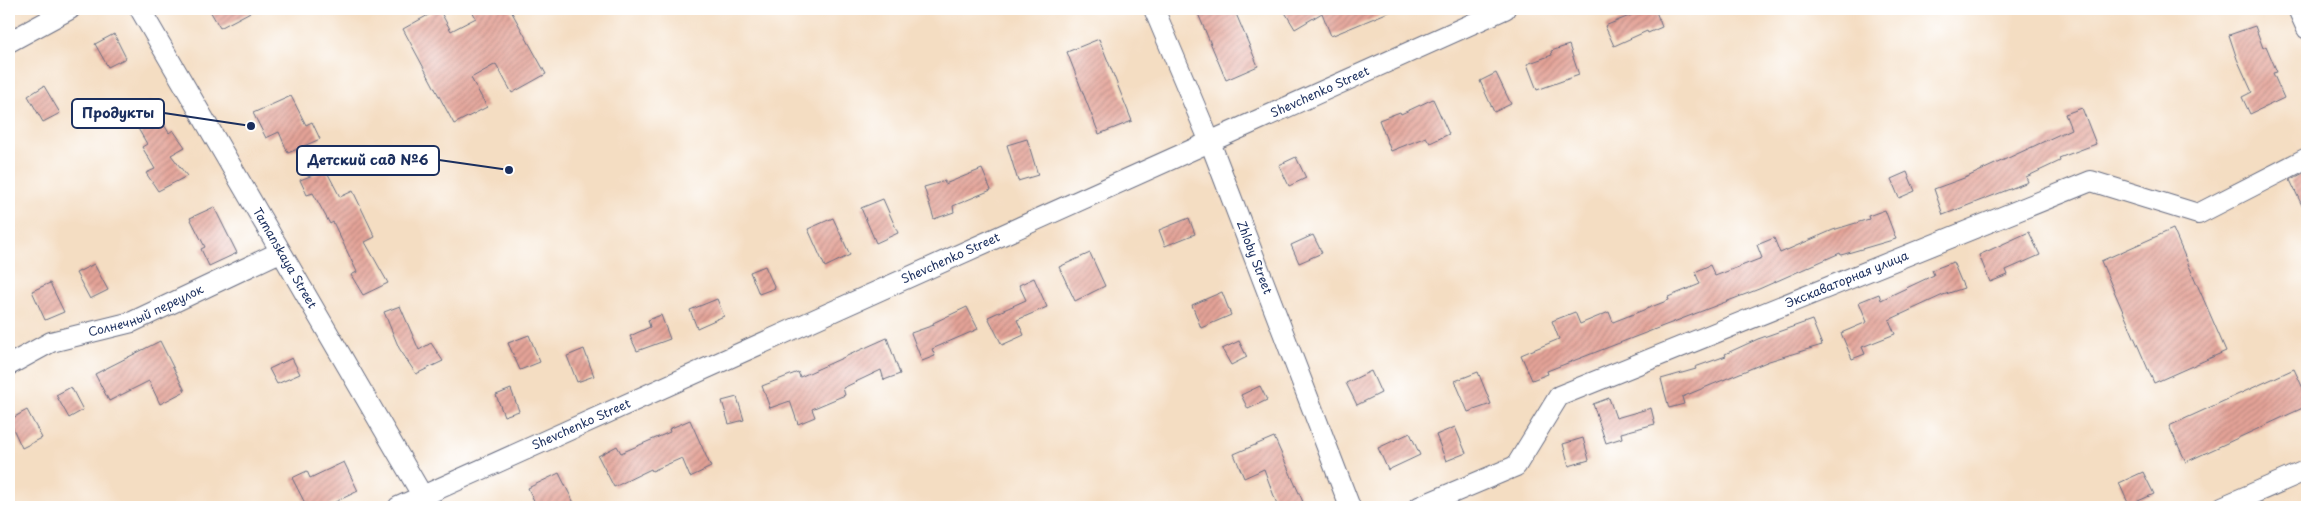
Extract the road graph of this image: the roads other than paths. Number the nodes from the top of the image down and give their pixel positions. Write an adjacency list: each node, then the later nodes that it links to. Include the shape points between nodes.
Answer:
1 (70, 9): 7 (street)
2 (140, 9): 10 (street, Tamanskaya Street)
3 (1154, 9): 8 (street, Zhloby Street)
4 (1505, 9): 8 (street, Shevchenko Street)
5 (2298, 9): 6 (street)
6 (2307, 29)
7 (9, 42)
8 (1210, 142): 13 (street, Shevchenko Street); 15 (street, Zhloby Street)
9 (2307, 158): 16 (street, Экскаваторная улица, via 2198,214 2091,181 1559,396 1516,466)
10 (280, 252): 11 (street, Солнечный переулок, via 132,322 52,342); 13 (street, Tamanskaya Street)
11 (9, 365)
12 (2307, 470): 17 (street)
13 (426, 501): 14 (street, Shevchenko Street)
14 (398, 507)
15 (1350, 507)
16 (1418, 507)
17 (2222, 507)

